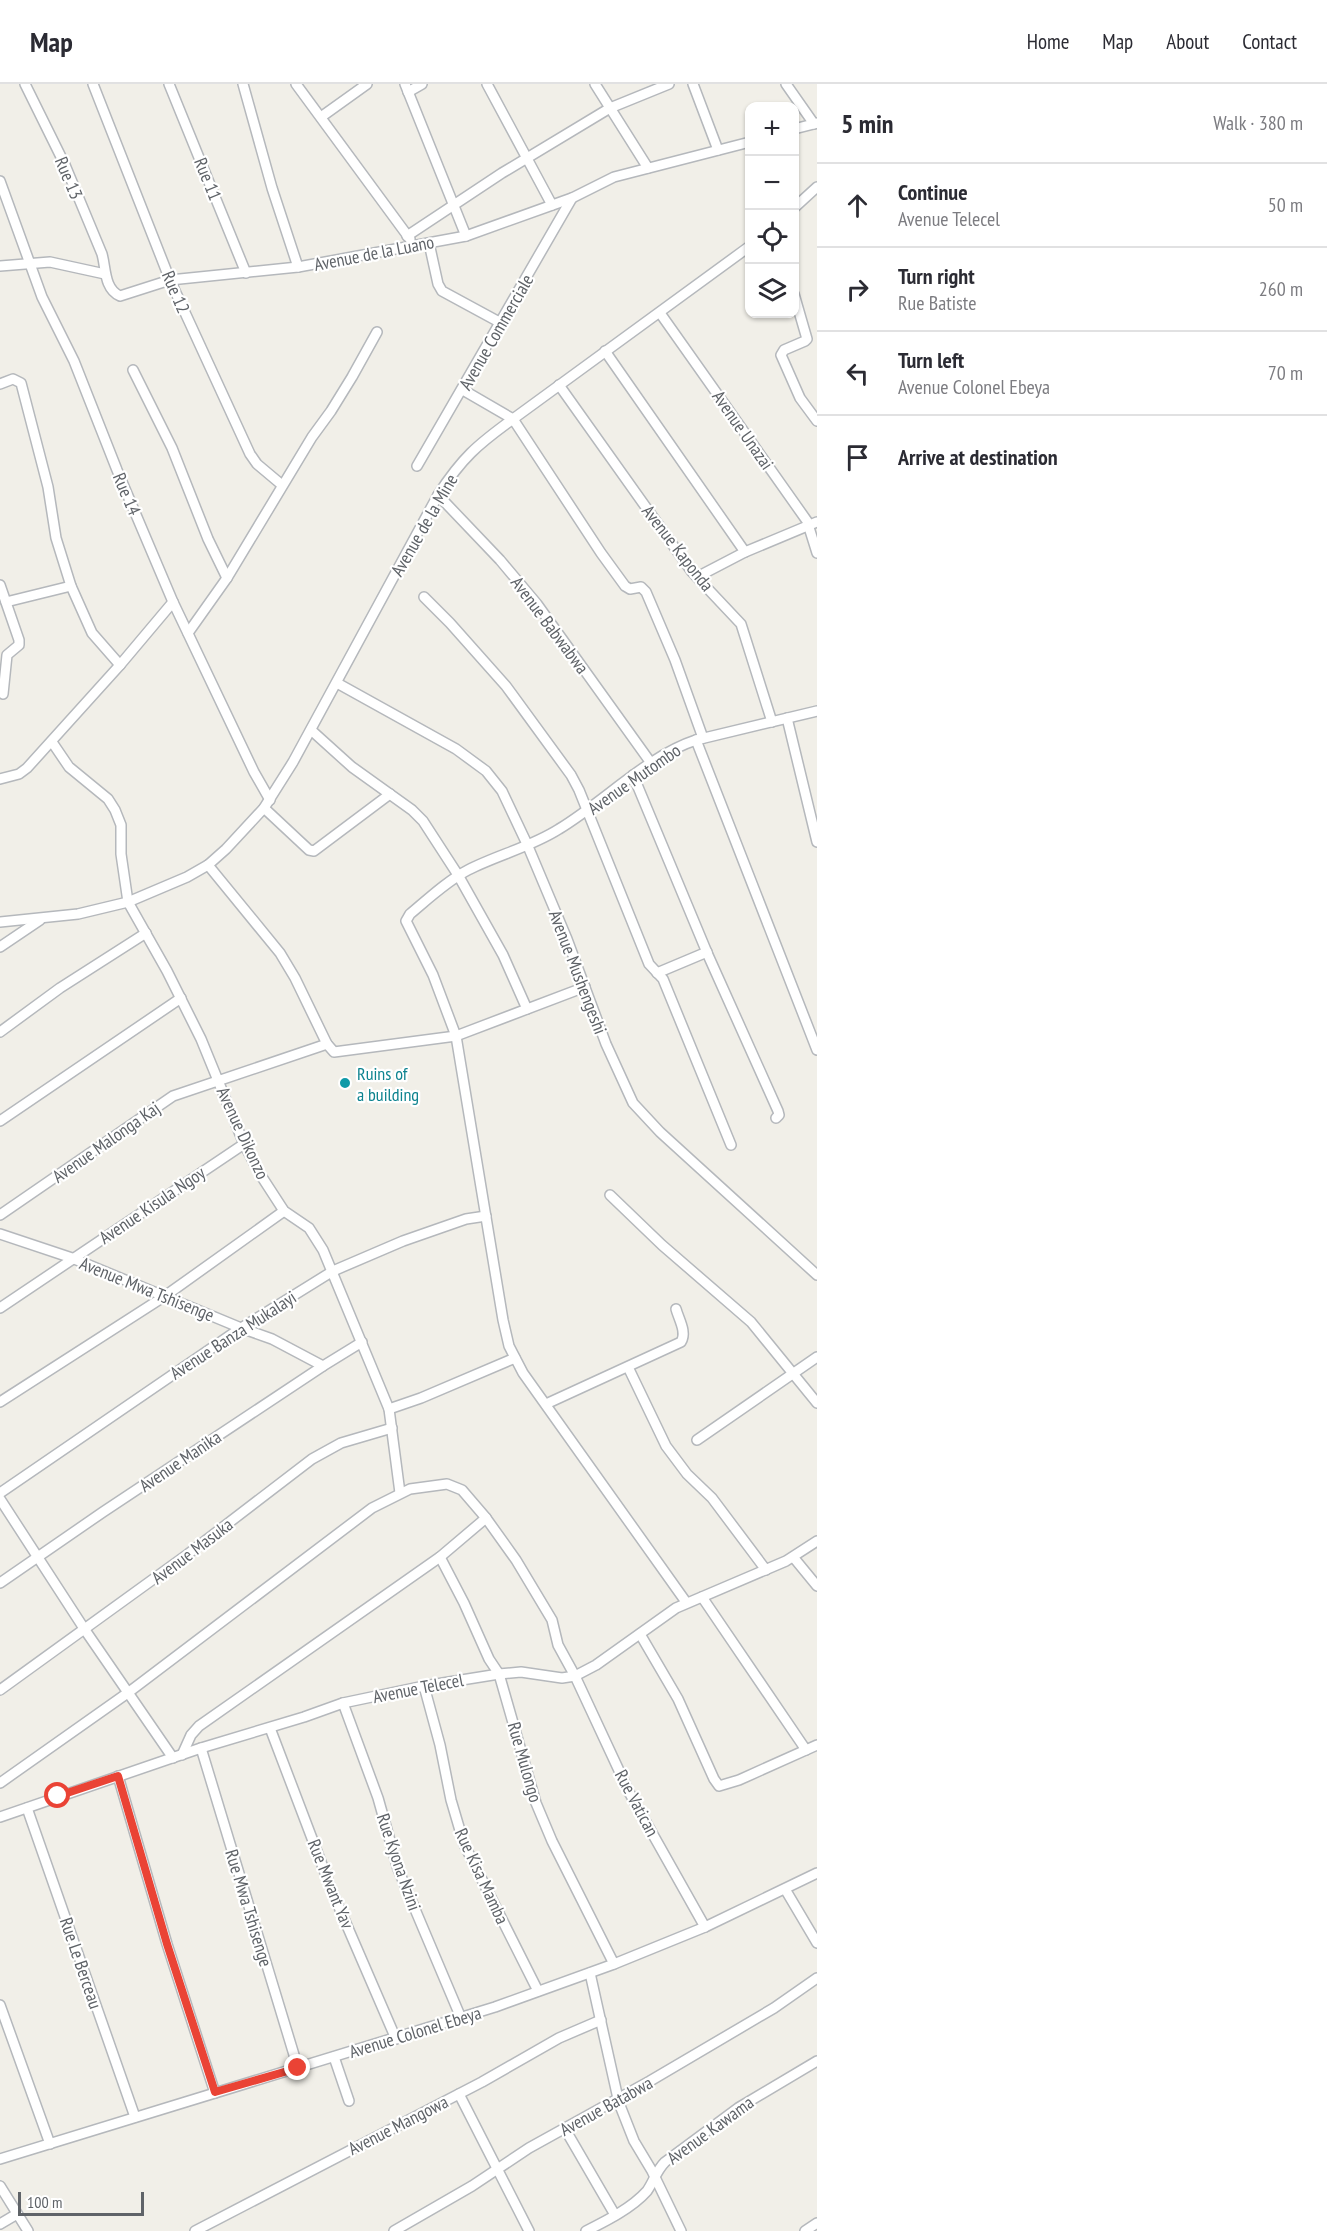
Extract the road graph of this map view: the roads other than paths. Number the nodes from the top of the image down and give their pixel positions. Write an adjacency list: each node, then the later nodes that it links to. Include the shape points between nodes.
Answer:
1 (25, 84): 37 (street, Rue 13, via 65,165 102,254)
2 (93, 84): 38 (street, Rue 12)
3 (169, 84): 36 (street, Rue 11)
4 (243, 84): 35 (street)
5 (296, 84): 15 (street)
6 (367, 84): 15 (street)
7 (422, 84): 13 (street)
8 (487, 84): 20 (street)
9 (595, 84): 14 (street)
10 (669, 84): 14 (street)
11 (693, 84): 19 (street)
12 (786, 84): 16 (street)
13 (406, 88): 25 (street)
14 (610, 108): 20 (street); 21 (street)
15 (321, 117): 28 (street)
16 (815, 123): 17 (street)
17 (799, 128)
18 (745, 143): 19 (street, Avenue de la Luano)
19 (718, 150): 21 (street, Avenue de la Luano)
20 (526, 158): 25 (street); 27 (street)
21 (648, 168): 24 (street, Avenue de la Luano, via 615,177)
22 (0, 181): 33 (street, Rue 14)
23 (817, 187): 26 (street)
24 (572, 198): 27 (street, Avenue de la Luano); 41 (street, Avenue Commerciale)
25 (453, 203): 28 (street); 29 (street)
26 (799, 204)
27 (552, 205): 29 (street, Avenue de la Luano)
28 (407, 236): 31 (street)
29 (466, 236): 30 (street, Avenue de la Luano)
30 (429, 243): 31 (street, Avenue de la Luano); 41 (street, via 442,291)
31 (416, 245): 35 (street, Avenue de la Luano)
32 (745, 250): 40 (street, Avenue de la Mine)
33 (28, 262): 34 (street); 37 (street, via 50,262); 62 (street, Rue 14, via 74,361)
34 (0, 266)
35 (298, 267): 36 (street, Avenue de la Luano)
36 (246, 273): 38 (street, Avenue de la Luano)
37 (105, 274): 38 (street, Avenue de la Luano, via 112,291 120,296)
38 (170, 280): 51 (street, Rue 12, via 250,454)
39 (799, 309): 49 (street, via 807,339 781,355 800,398)
40 (660, 312): 43 (street, Avenue de la Mine); 53 (street, Avenue Unazai)
41 (501, 323): 47 (street, Avenue Commerciale)
42 (377, 332): 51 (street)
43 (605, 351): 46 (street, Avenue de la Mine); 54 (street)
44 (133, 370): 57 (street, via 172,448)
45 (0, 384): 59 (street, via 13,379 21,383 48,488 56,538)
46 (559, 385): 48 (street, Avenue de la Mine); 56 (street, Avenue Kaponda)
47 (463, 390): 48 (street); 50 (street, Avenue Commerciale)
48 (513, 419): 52 (street, Avenue de la Mine, via 468,454); 71 (street, via 625,585 630,589 641,587 646,592 675,660)
49 (817, 421)
50 (417, 466)
51 (282, 485): 57 (street)
52 (438, 495): 65 (street, Avenue de la Mine); 73 (street, Avenue Babwabwa, via 537,604)
53 (813, 523): 54 (street); 55 (street, Avenue Unazai)
54 (745, 552): 56 (street)
55 (817, 553)
56 (697, 577): 69 (street, Avenue Kaponda, via 743,629)
57 (227, 578): 63 (street)
58 (0, 585): 61 (street)
59 (71, 586): 61 (street); 64 (street, via 92,633)
60 (424, 597): 79 (street, via 506,686 571,775)
61 (6, 602): 66 (street, via 19,643 7,655)
62 (173, 602): 63 (street, Rue 14); 64 (street)
63 (188, 633): 77 (street, Rue 14)
64 (120, 665): 72 (street)
65 (337, 683): 70 (street, Avenue de la Mine); 81 (street, Avenue Mushengeshi, via 421,728 486,771 502,791)
66 (3, 694)
67 (817, 711): 68 (street, Avenue Mutombo)
68 (787, 718): 69 (street, Avenue Mutombo); 80 (street)
69 (772, 722): 71 (street, Avenue Mutombo)
70 (311, 730): 76 (street); 77 (street, Avenue de la Mine)
71 (700, 739): 73 (street, Avenue Mutombo); 97 (street)
72 (52, 742): 75 (street, via 24,771); 84 (street, via 69,767 116,810 121,825)
73 (651, 763): 74 (street, Avenue Mutombo)
74 (633, 775): 79 (street, Avenue Mutombo); 89 (street)
75 (0, 779)
76 (390, 794): 78 (street, via 314,851); 83 (street, via 423,821)
77 (270, 800): 78 (street, Avenue de la Mine)
78 (264, 808): 82 (street, Avenue de la Mine)
79 (588, 811): 81 (street, Avenue Mutombo, via 547,837); 90 (street, via 649,964)
80 (817, 842)
81 (527, 844): 83 (street, Avenue Mutombo); 91 (street, Avenue Mushengeshi)
82 (208, 865): 84 (street, Avenue de la Mine); 96 (street, via 280,953)
83 (458, 875): 93 (street, via 503,955); 95 (street, Avenue Mutombo, via 406,921 433,975)
84 (128, 902): 85 (street, Avenue de la Mine); 87 (street, Avenue Dikonzo)
85 (44, 918): 86 (street, Avenue de la Mine); 88 (street)
86 (0, 922)
87 (146, 933): 92 (street, Avenue Dikonzo); 94 (street)
88 (0, 947)
89 (707, 952): 90 (street); 99 (street, via 778,1112)
90 (657, 973): 102 (street, via 663,979)
91 (585, 987): 93 (street); 110 (street, Avenue Mushengeshi, via 633,1103)
92 (180, 998): 98 (street, Avenue Dikonzo); 100 (street)
93 (527, 1009): 95 (street)
94 (0, 1032)
95 (456, 1036): 96 (street, via 337,1053); 106 (street)
96 (327, 1044): 98 (street, Avenue Malonga Kaj)
97 (817, 1050)
98 (219, 1083): 101 (street, Avenue Dikonzo); 105 (street, Avenue Malonga Kaj, via 165,1101)
99 (776, 1118)
100 (0, 1121)
101 (244, 1144): 104 (street, Avenue Dikonzo); 108 (street, Avenue Kisula Ngoy)
102 (731, 1145)
103 (610, 1195): 120 (street, via 751,1322)
104 (284, 1211): 109 (street, Avenue Dikonzo, via 313,1232); 111 (street)
105 (0, 1215)
106 (486, 1216): 109 (street, Avenue Banza Mukalayi, via 403,1240); 117 (street, via 502,1320)
107 (0, 1233): 108 (street, Avenue Mwa Tshisenge)
108 (72, 1258): 111 (street, Avenue Mwa Tshisenge); 112 (street, Avenue Kisula Ngoy)
109 (333, 1271): 114 (street, Avenue Banza Mukalayi); 115 (street, Avenue Dikonzo)
110 (817, 1275)
111 (165, 1296): 114 (street, Avenue Mwa Tshisenge); 121 (street)
112 (0, 1308)
113 (676, 1309): 119 (street, via 684,1331 681,1342)
114 (241, 1328): 118 (street, Avenue Mwa Tshisenge, via 282,1343); 127 (street, Avenue Banza Mukalayi)
115 (362, 1342): 118 (street, Avenue Manika); 124 (street, Avenue Dikonzo)
116 (817, 1357): 120 (street)
117 (515, 1358): 123 (street); 124 (street)
118 (323, 1366): 132 (street, Avenue Manika)
119 (628, 1367): 123 (street); 135 (street, via 670,1453 717,1505)
120 (794, 1374): 122 (street); 126 (street)
121 (0, 1402)
122 (817, 1403)
123 (546, 1404): 139 (street)
124 (389, 1409): 125 (street, Avenue Dikonzo)
125 (392, 1428): 128 (street, Avenue Dikonzo); 140 (street, Avenue Masuka, via 341,1443 321,1454)
126 (698, 1440)
127 (0, 1493)
128 (400, 1493): 130 (street, Rue Vatican, via 451,1484 462,1490); 146 (street, via 372,1508)
129 (0, 1499): 132 (street)
130 (486, 1518): 133 (street); 143 (street, Rue Vatican, via 552,1620 558,1644)
131 (817, 1541): 134 (street)
132 (38, 1556): 136 (street, Avenue Manika); 140 (street)
133 (440, 1557): 142 (street, Rue Mulongo); 152 (street, via 199,1725)
134 (794, 1558): 135 (street); 137 (street)
135 (766, 1570): 138 (street)
136 (0, 1583)
137 (817, 1586)
138 (702, 1597): 139 (street); 151 (street)
139 (686, 1602): 141 (street)
140 (85, 1630): 145 (street, Avenue Masuka); 146 (street)
141 (640, 1634): 143 (street); 151 (street, via 678,1699 717,1784 739,1780)
142 (499, 1674): 143 (street, Avenue Telecel); 144 (street, Avenue Telecel); 161 (street, Rue Mulongo, via 536,1803)
143 (575, 1676): 159 (street, Rue Vatican, via 629,1792)
144 (423, 1686): 147 (street, Avenue Telecel); 164 (street, Rue Kisa Mamba, via 464,1844)
145 (0, 1690)
146 (129, 1692): 152 (street); 154 (street)
147 (343, 1703): 148 (street, Avenue Telecel); 166 (street, Rue Kyona Nzini, via 398,1869)
148 (270, 1728): 150 (street, Avenue Telecel); 168 (street, Rue Mwant Yav, via 332,1891)
149 (817, 1745): 151 (street)
150 (201, 1748): 152 (street, Avenue Telecel); 171 (street, Rue Mwa Tshisenge)
151 (806, 1750)
152 (177, 1756): 153 (street, Avenue Telecel)
153 (118, 1776): 155 (street, Avenue Telecel); 172 (street)
154 (0, 1783)
155 (27, 1808): 156 (street, Avenue Telecel); 176 (street, Rue Le Berceau)
156 (0, 1817)
157 (817, 1873): 158 (street, Avenue Colonel Ebeya)
158 (785, 1889): 159 (street, Avenue Colonel Ebeya); 160 (street)
159 (705, 1927): 161 (street, Avenue Colonel Ebeya)
160 (817, 1944)
161 (614, 1964): 162 (street, Avenue Colonel Ebeya)
162 (590, 1973): 164 (street, Avenue Colonel Ebeya); 167 (street)
163 (817, 1978): 174 (street, Avenue Batabwa, via 774,2008)
164 (538, 1991): 166 (street, Avenue Colonel Ebeya)
165 (0, 2005): 178 (street)
166 (462, 2018): 168 (street, Avenue Colonel Ebeya)
167 (601, 2020): 173 (street, Avenue Mangowa); 174 (street)
168 (396, 2039): 169 (street, Avenue Colonel Ebeya)
169 (334, 2057): 171 (street, Avenue Colonel Ebeya); 175 (street)
170 (817, 2061): 181 (street, Avenue Kawama, via 738,2108 665,2162)
171 (298, 2068): 172 (street, Avenue Colonel Ebeya)
172 (215, 2092): 176 (street, Avenue Colonel Ebeya)
173 (459, 2094): 180 (street); 188 (street, Avenue Mangowa)
174 (618, 2098): 177 (street, Avenue Batabwa); 181 (street, via 634,2141)
175 (349, 2101)
176 (135, 2117): 178 (street, Avenue Colonel Ebeya)
177 (565, 2129): 180 (street, Avenue Batabwa); 184 (street)
178 (50, 2144): 179 (street, Avenue Colonel Ebeya)
179 (0, 2159)
180 (498, 2168): 189 (street, Avenue Batabwa); 190 (street)
181 (654, 2177): 184 (street, Avenue Kawama, via 644,2194); 192 (street)
182 (0, 2186): 183 (street)
183 (16, 2214): 186 (street); 187 (street)
184 (615, 2215): 191 (street, Avenue Kawama)
185 (817, 2223): 193 (street)
186 (0, 2224)
187 (28, 2231)
188 (195, 2231)
189 (394, 2231)
190 (530, 2231)
191 (586, 2231)
192 (681, 2231)
193 (805, 2231)

